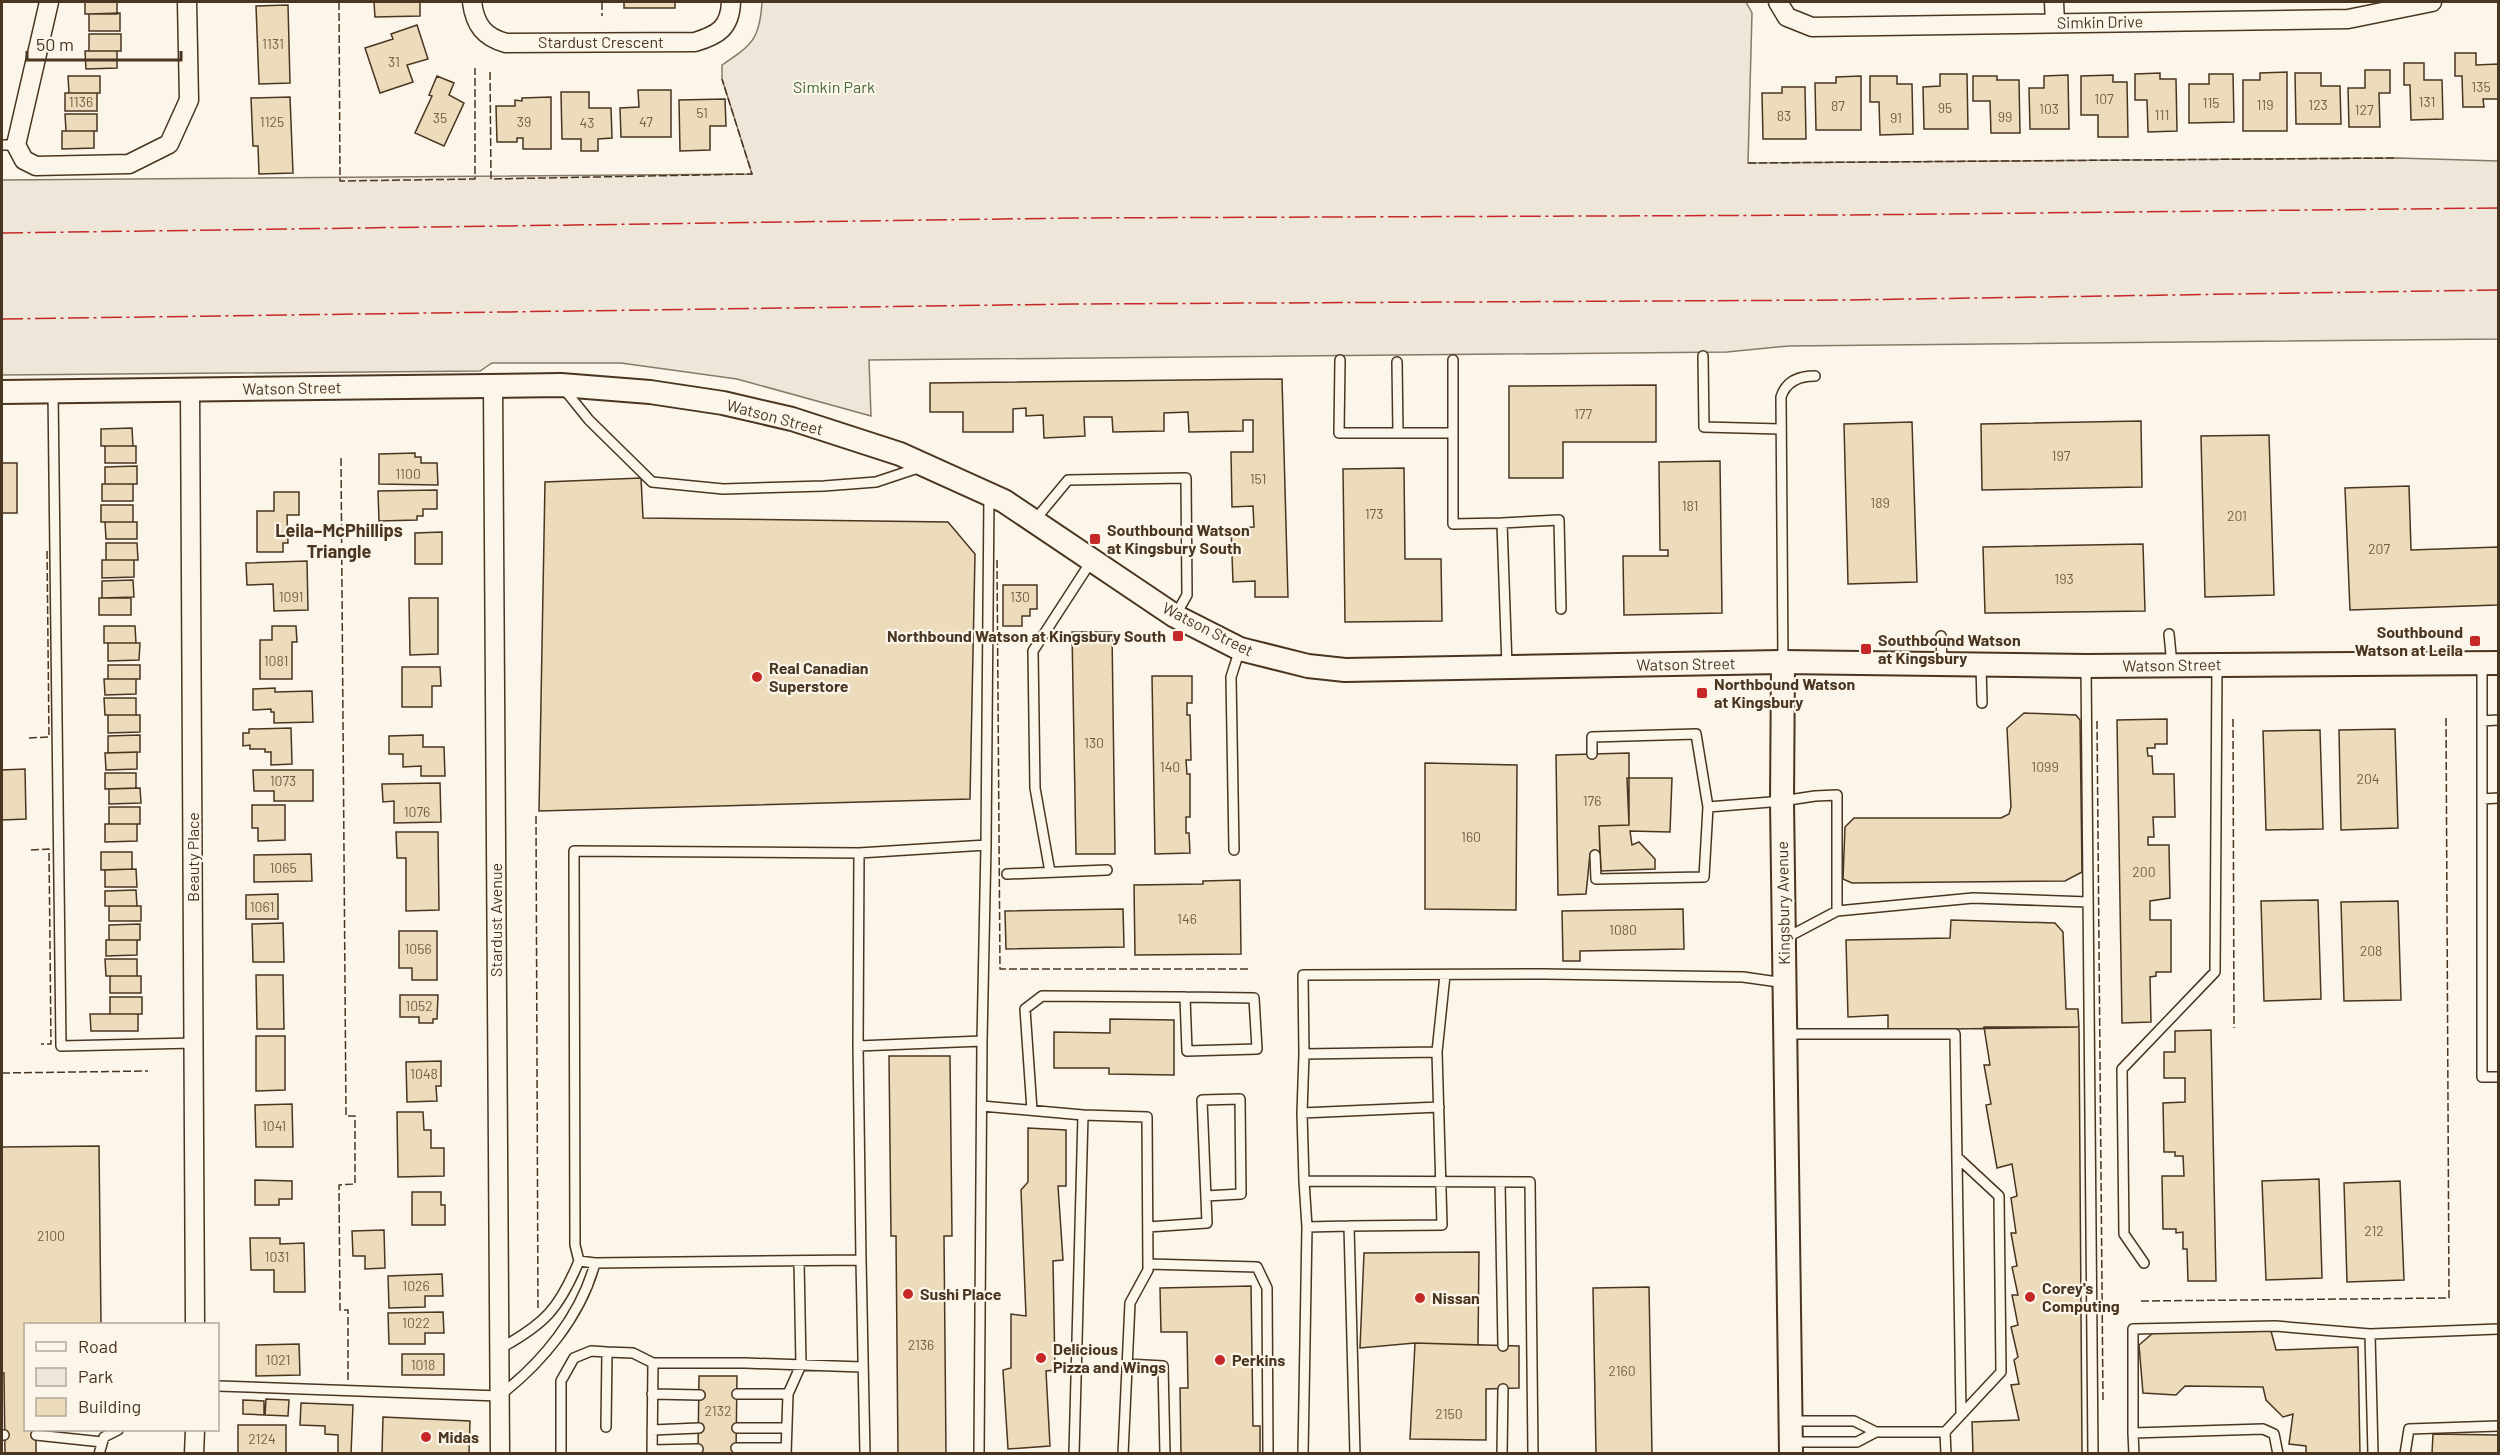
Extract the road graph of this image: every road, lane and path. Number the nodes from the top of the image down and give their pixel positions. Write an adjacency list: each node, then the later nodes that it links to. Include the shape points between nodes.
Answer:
1 (49, 2): 10 (street)
2 (187, 2): 10 (street, via 189,100 169,144 129,164 36,166)
3 (472, 2): 4 (street, Stardust Crescent, via 477,21 489,38 518,43 695,42 712,37 725,26)
4 (731, 2)
5 (1778, 2): 9 (street, Simkin Drive, via 1787,17 1812,27)
6 (2054, 2): 9 (street)
7 (2432, 2): 8 (street, Simkin Drive)
8 (2347, 10): 9 (street, Simkin Drive)
9 (2055, 23)
10 (9, 145)
11 (1703, 356): 21 (lane, via 1704,427)
12 (1340, 360): 22 (lane, via 1339,433)
13 (1454, 360): 23 (lane)
14 (1397, 362): 22 (lane)
15 (1815, 376): 21 (lane, Kingsbury Avenue, via 1796,379 1784,389)
16 (561, 385): 17 (street, Watson Street); 24 (street, Watson Street, via 723,403 792,419); 24 (lane, via 589,420 652,482 723,489 824,486 876,482)
17 (493, 387): 18 (street, Watson Street); 93 (street, Stardust Avenue)
18 (190, 390): 19 (street, Watson Street); 65 (street, Beauty Place)
19 (53, 391): 20 (street, Watson Street); 65 (lane, via 61,1046)
20 (2, 392)
21 (1781, 429): 34 (lane, Kingsbury Avenue)
22 (1398, 433): 23 (lane)
23 (1453, 433): 27 (lane, via 1454,524)
24 (926, 466): 25 (street, Watson Street)
25 (989, 495): 26 (street, Watson Street); 50 (lane)
26 (1034, 521): 28 (street, Watson Street); 30 (lane, via 1068,480 1186,478 1187,596)
27 (1502, 523): 29 (lane, via 1558,520); 41 (lane)
28 (1092, 560): 30 (street, Watson Street); 55 (lane, via 1033,651 1035,788)
29 (1561, 609)
30 (1175, 615): 33 (street, Watson Street)
31 (2169, 634): 39 (lane)
32 (1941, 636): 36 (lane)
33 (1240, 649): 41 (street, Watson Street, via 1308,666 1345,670); 51 (lane, via 1231,677)
34 (1783, 662): 36 (street, Watson Street); 41 (street, Watson Street); 48 (street, Kingsbury Avenue)
35 (2490, 663): 37 (street, Watson Street); 44 (lane)
36 (1942, 664): 38 (street, Watson Street)
37 (2217, 664): 39 (street, Watson Street); 87 (lane, via 2215,972 2122,1069 2124,1234)
38 (1981, 665): 40 (street, Watson Street); 42 (lane)
39 (2172, 665): 40 (street, Watson Street)
40 (2086, 666): 57 (lane)
41 (1507, 667)
42 (1982, 703)
43 (2499, 720): 44 (lane)
44 (2482, 721): 47 (lane)
45 (1592, 754): 49 (lane, via 1592,737 1696,734)
46 (2499, 798): 47 (lane)
47 (2482, 799): 69 (lane, via 2482,1077)
48 (1782, 801): 49 (lane); 58 (lane, via 1837,795); 59 (street, Kingsbury Avenue)
49 (1708, 807): 53 (lane, via 1704,877 1596,879)
50 (986, 845): 52 (lane); 64 (lane)
51 (1234, 850)
52 (859, 853): 66 (lane); 84 (lane, via 574,851 575,1245)
53 (1595, 855)
54 (1107, 870): 55 (lane)
55 (1050, 872): 56 (lane)
56 (1007, 874)
57 (2088, 902): 58 (lane, via 1973,898); 140 (lane)
58 (1837, 911): 59 (lane)
59 (1784, 939): 61 (street, Kingsbury Avenue)
60 (1445, 975): 61 (lane, via 1743,977); 67 (lane); 68 (lane, via 1303,975)
61 (1785, 983): 63 (street, Kingsbury Avenue)
62 (1185, 997): 62 (lane, via 1254,998 1257,1049 1187,1051); 72 (lane, via 1042,996 1033,1002 1025,1009)
63 (1785, 1034): 75 (lane, via 1955,1034); 119 (street, Kingsbury Avenue)
64 (982, 1041): 66 (lane); 70 (lane)
65 (194, 1043): 89 (street, Beauty Place)
66 (858, 1046): 83 (lane)
67 (1437, 1052): 68 (lane); 71 (lane)
68 (1305, 1054): 73 (lane)
69 (2499, 1077)
70 (982, 1106): 72 (lane); 130 (lane)
71 (1438, 1107): 73 (lane); 77 (lane)
72 (1032, 1110): 74 (lane)
73 (1302, 1113): 76 (lane)
74 (1083, 1114): 81 (lane, via 1147,1117); 131 (lane)
75 (1957, 1157): 106 (lane); 106 (lane, via 1999,1196 2001,1372)
76 (1304, 1181): 77 (lane); 82 (lane)
77 (1441, 1181): 78 (lane); 80 (lane, via 1442,1225)
78 (1500, 1182): 92 (lane); 138 (lane, via 1530,1182)
79 (1206, 1196): 79 (lane, via 1202,1100 1240,1099 1241,1194); 81 (lane, via 1207,1223)
80 (1349, 1226): 82 (lane); 136 (lane)
81 (1148, 1227): 88 (lane)
82 (1307, 1227): 135 (lane)
83 (861, 1260): 85 (lane); 98 (lane)
84 (579, 1261): 86 (lane); 93 (lane, via 561,1301 545,1319)
85 (799, 1261): 86 (lane); 97 (lane)
86 (596, 1263): 105 (lane, via 579,1307 525,1376)
87 (2144, 1263)
88 (1148, 1264): 96 (lane, via 1130,1303); 134 (lane, via 1257,1267 1267,1288)
89 (195, 1323)
90 (2499, 1329): 91 (lane)
91 (2370, 1334): 117 (lane, via 2275,1326 2133,1329); 143 (lane)
92 (1503, 1346)
93 (499, 1349): 105 (street, Stardust Avenue)
94 (607, 1352): 95 (lane, via 633,1353); 108 (lane); 128 (lane, via 591,1351 574,1358 561,1381)
95 (652, 1363): 97 (lane); 101 (lane)
96 (1127, 1364): 132 (lane); 133 (lane, via 1163,1366)
97 (801, 1365): 98 (lane); 103 (lane)
98 (862, 1367): 129 (lane)
99 (219, 1386): 105 (lane)
100 (1503, 1389): 137 (lane)
101 (652, 1394): 104 (lane); 112 (lane)
102 (737, 1394): 103 (lane)
103 (788, 1394): 111 (lane)
104 (700, 1395)
105 (499, 1396): 127 (street, Stardust Avenue)
106 (1961, 1413): 116 (lane)
107 (2499, 1426): 144 (lane, via 2409,1430)
108 (606, 1427)
109 (699, 1428): 112 (lane)
110 (737, 1428): 111 (lane)
111 (786, 1428): 123 (lane)
112 (652, 1430): 124 (lane)
113 (116, 1431): 120 (lane)
114 (195, 1431): 126 (street)
115 (1876, 1432): 116 (lane); 119 (lane, via 1857,1442); 119 (lane, via 1854,1421)
116 (1945, 1432): 139 (lane)
117 (2133, 1433): 141 (lane); 142 (lane, via 2263,1429 2274,1434)
118 (36, 1435): 120 (lane)
119 (1791, 1439)
120 (102, 1442): 125 (lane)
121 (698, 1449): 124 (lane)
122 (736, 1449): 123 (lane)
123 (786, 1451)
124 (652, 1452)
125 (99, 1454)
126 (194, 1454)
127 (500, 1454)
128 (561, 1454)
129 (865, 1454)
130 (979, 1454)
131 (1074, 1454)
132 (1123, 1454)
133 (1165, 1454)
134 (1268, 1454)
135 (1303, 1454)
136 (1355, 1454)
137 (1502, 1454)
138 (1533, 1454)
139 (1946, 1454)
140 (2093, 1454)
141 (2134, 1454)
142 (2278, 1454)
143 (2373, 1454)
144 (2406, 1454)

